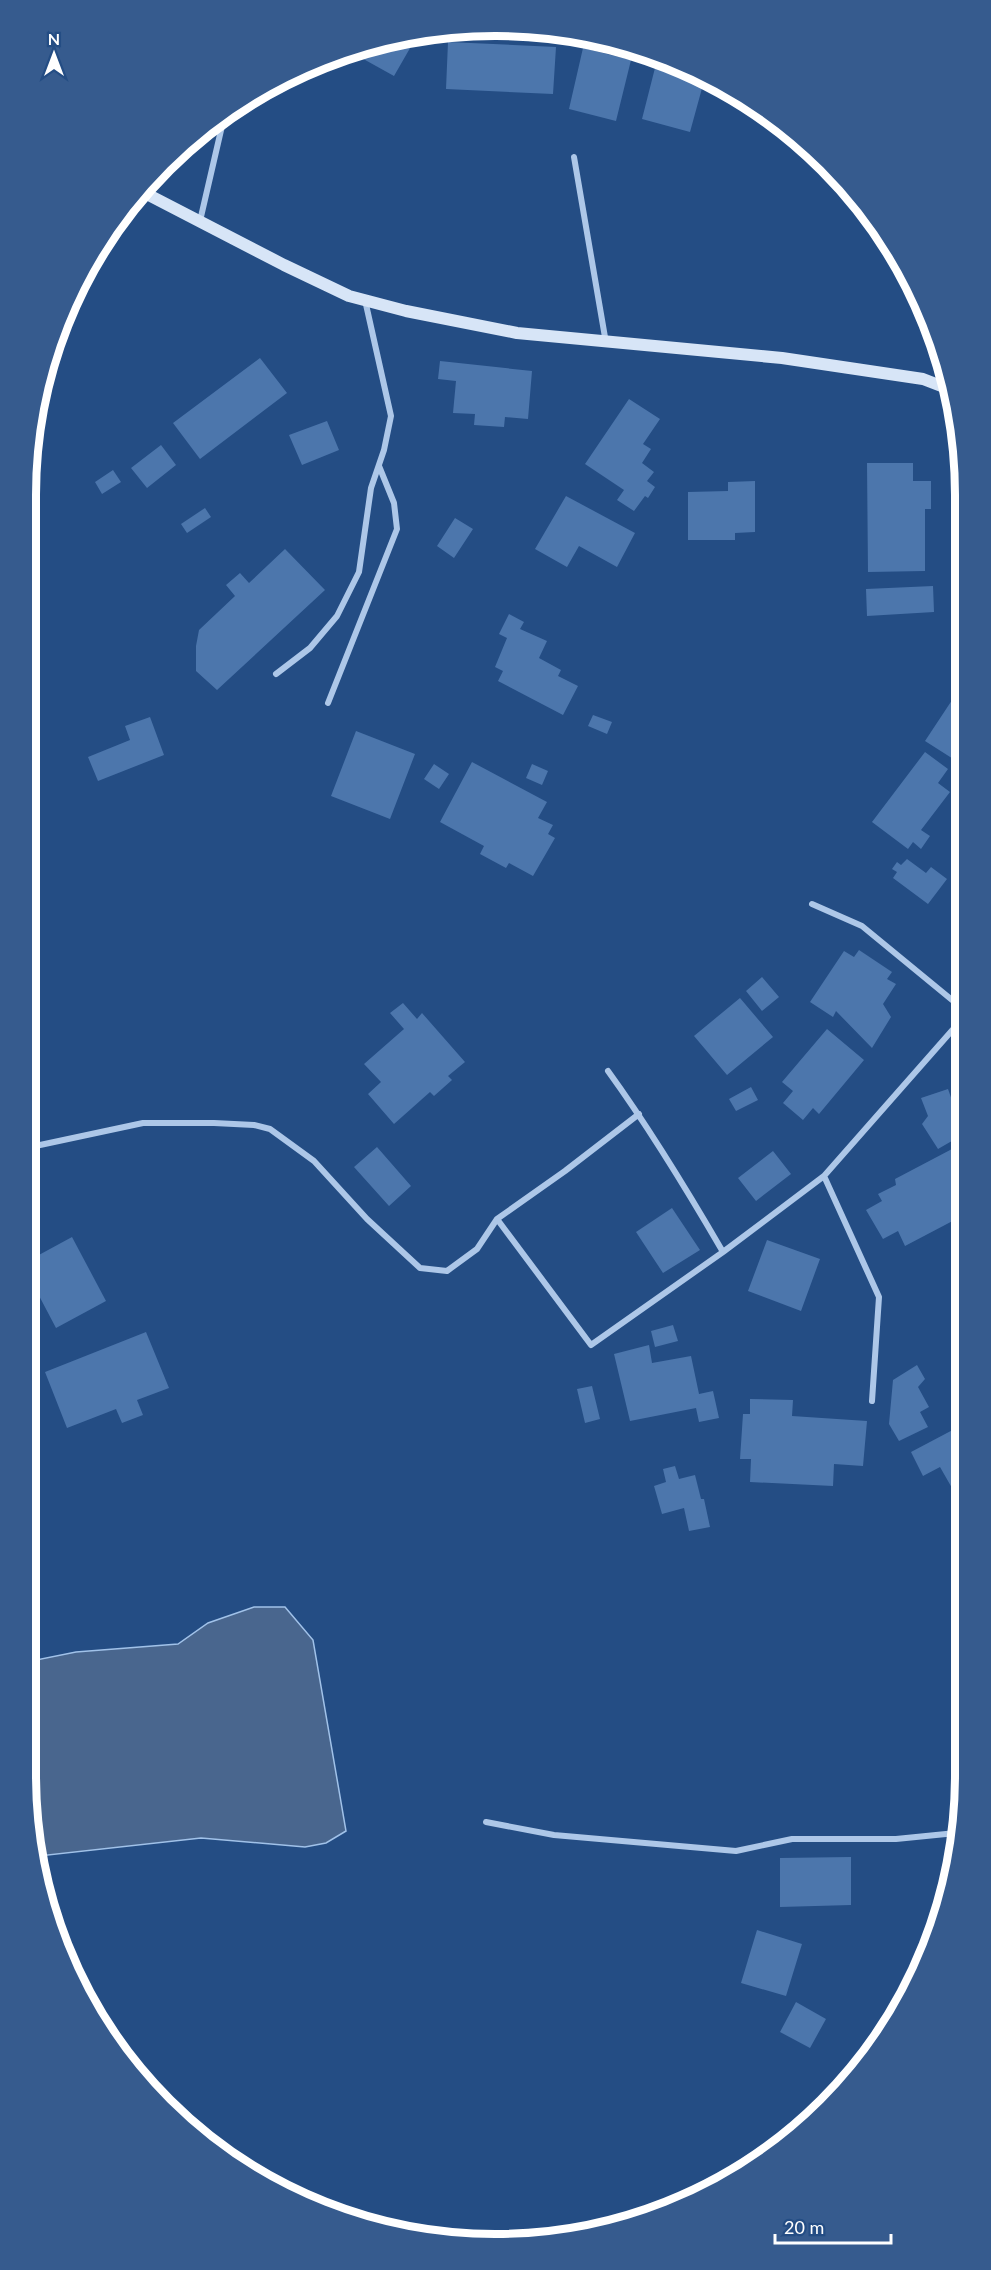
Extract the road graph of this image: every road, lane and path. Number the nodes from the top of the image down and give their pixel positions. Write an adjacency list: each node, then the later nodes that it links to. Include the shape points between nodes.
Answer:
1 (222, 127): 4 (street)
2 (574, 157): 6 (street)
3 (148, 195): 4 (street)
4 (200, 221): 5 (street, via 340,291)
5 (365, 299): 6 (street, via 517,333); 8 (street, via 392,416)
6 (606, 343): 7 (street, via 782,358)
7 (941, 386)
8 (379, 466): 9 (street, via 371,488 359,572 337,616 310,648); 10 (street, via 394,503 397,530)
9 (276, 674)
10 (328, 703)
11 (812, 904): 12 (street, via 862,927)
12 (955, 1003)
13 (955, 1027): 17 (street)
14 (608, 1071): 15 (street)
15 (639, 1114): 18 (street); 19 (street)
16 (36, 1146): 18 (street, via 143,1123 214,1123 270,1129 314,1161 367,1219 420,1268 447,1271 477,1249)
17 (824, 1176): 19 (street); 20 (street, via 879,1297)
18 (497, 1219): 19 (street, via 591,1346)
19 (723, 1252)
20 (872, 1401)
21 (486, 1822): 22 (street, via 554,1835 736,1851 792,1839 896,1839)
22 (951, 1833)

